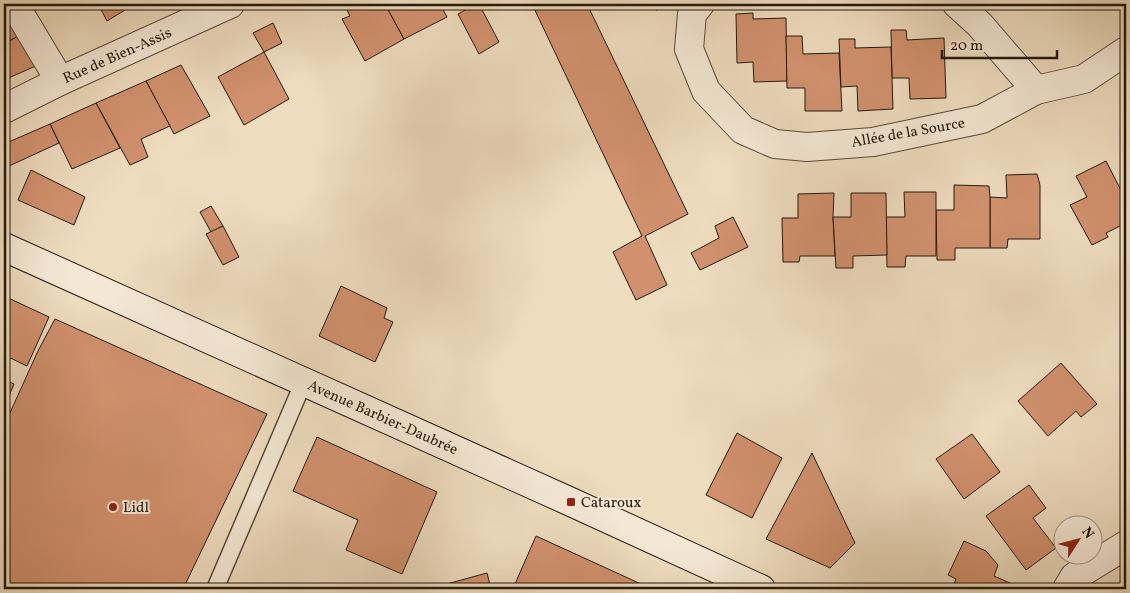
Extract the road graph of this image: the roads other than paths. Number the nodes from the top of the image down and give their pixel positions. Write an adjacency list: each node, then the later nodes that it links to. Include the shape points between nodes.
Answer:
1 (14, 4): 6 (street)
2 (700, 4): 7 (street, Allée de la Source, via 692,14 689,49 706,91 743,130 775,144 807,147 872,142 982,119)
3 (956, 4): 7 (street, via 980,25)
4 (214, 7): 6 (street, Rue de Bien-Assis)
5 (1126, 51): 7 (street, Allée de la Source, via 1084,79)
6 (60, 81): 8 (street, Rue de Bien-Assis)
7 (1036, 90)
8 (4, 109)
9 (4, 247): 10 (street, Avenue Barbier-Daubrée)
10 (304, 381): 12 (lane); 13 (street, Avenue Barbier-Daubrée)
11 (1126, 545): 14 (street, via 1074,577)
12 (215, 589)
13 (761, 589)
14 (1068, 589)

